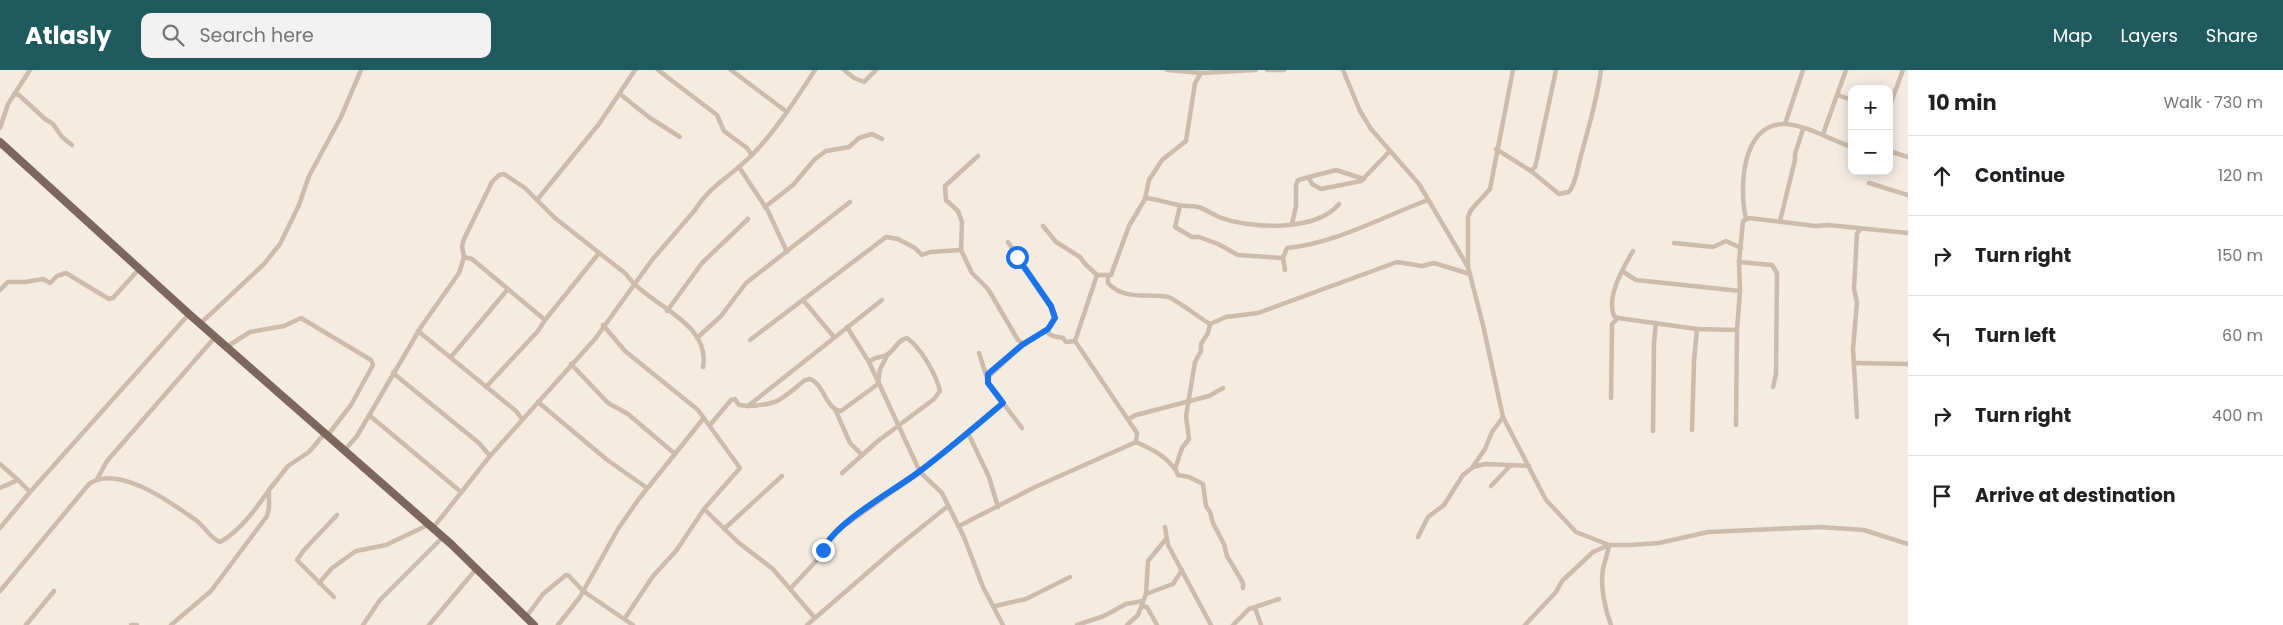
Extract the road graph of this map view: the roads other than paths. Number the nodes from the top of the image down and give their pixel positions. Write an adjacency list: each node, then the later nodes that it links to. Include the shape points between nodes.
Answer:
1 (30, 70): 21 (street)
2 (361, 70): 89 (street, via 280,244 258,270)
3 (635, 70): 22 (street)
4 (658, 70): 39 (street, via 717,115 724,132)
5 (731, 70): 26 (street)
6 (814, 70): 26 (street)
7 (844, 70): 8 (street, via 864,82)
8 (876, 70)
9 (1167, 70): 20 (street)
10 (1256, 70): 20 (street)
11 (1267, 70): 12 (street)
12 (1284, 70)
13 (1343, 70): 37 (street, via 1360,112)
14 (1512, 70): 36 (street)
15 (1556, 70): 43 (street, via 1537,159)
16 (1601, 70): 43 (street, via 1592,122 1574,186 1565,195 1558,194)
17 (1803, 70): 27 (street)
18 (1846, 70): 23 (street)
19 (1903, 70): 24 (street)
20 (1201, 73): 48 (street, via 1195,83 1186,141 1162,160 1150,180)
21 (14, 94): 28 (street); 34 (street, via 53,124)
22 (620, 94): 31 (street); 49 (street)
23 (1838, 95): 25 (street); 30 (street)
24 (1893, 97)
25 (1848, 99)
26 (787, 112): 39 (street)
27 (1785, 124): 29 (street); 55 (street, via 1765,130 1750,149 1742,184)
28 (0, 128)
29 (1803, 128): 30 (street); 57 (street)
30 (1823, 134): 35 (street)
31 (680, 138)
32 (882, 139): 54 (street, via 872,134 859,138 849,147 826,151 814,159 793,185)
33 (0, 142): 73 (main road)
34 (72, 145)
35 (1848, 145)
36 (1496, 149): 43 (street); 72 (street, via 1490,190 1470,210 1468,217)
37 (1390, 151): 45 (street); 50 (street, via 1419,184)
38 (1893, 152): 41 (street)
39 (752, 155): 42 (street)
40 (978, 156): 65 (street, via 945,186 946,200 958,211 962,222)
41 (1908, 157)
42 (739, 167): 54 (street); 79 (street, via 714,185)
43 (1531, 170)
44 (1309, 178): 45 (street, via 1336,170); 45 (street, via 1321,189); 58 (street, via 1298,180 1296,185)
45 (1364, 179)
46 (1869, 183): 47 (street)
47 (1908, 195)
48 (1145, 198): 53 (street); 78 (street)
49 (537, 200): 68 (street); 69 (street, via 504,174 499,175 492,182 464,238)
50 (1428, 200): 70 (street, via 1354,230 1287,248); 72 (street)
51 (850, 202): 66 (street)
52 (1339, 204): 58 (street, via 1318,219)
53 (1180, 206): 58 (street, via 1198,207 1219,217 1249,224); 70 (street, via 1175,227 1192,237 1218,244 1238,255)
54 (765, 207): 66 (street)
55 (1746, 219): 57 (street); 64 (street, via 1741,225)
56 (748, 220): 85 (street, via 708,257)
57 (1780, 221): 60 (street)
58 (1292, 224)
59 (1043, 226): 77 (street, via 1056,242 1080,257)
60 (1861, 229): 61 (street); 109 (street, via 1857,233 1854,289 1857,302)
61 (1908, 232)
62 (1008, 242): 97 (street, via 1055,314 1054,321)
63 (1674, 243): 64 (street, via 1712,247 1726,241)
64 (1741, 248): 71 (street)
65 (961, 250): 83 (street, via 922,255 898,239 886,237); 103 (street, via 972,273 988,289 1018,340)
66 (787, 252): 100 (street, via 746,283 730,307)
67 (1633, 252): 75 (street)
68 (599, 253): 79 (street, via 626,274); 88 (street)
69 (464, 257): 80 (street, via 472,259); 96 (street, via 459,273)
70 (1283, 258): 74 (street)
71 (1739, 262): 82 (street); 117 (street, via 1772,265 1777,273 1776,374)
72 (1468, 267): 76 (street)
73 (140, 268): 81 (street, via 114,298 109,299 66,273 56,276 50,283 43,279 8,282); 86 (main road)
74 (1285, 270)
75 (1622, 271): 82 (street, via 1636,280); 87 (street, via 1612,311)
76 (1470, 274): 91 (street, via 1434,264 1422,266 1397,262 1258,313 1226,317); 126 (street)
77 (1097, 275): 78 (street); 102 (street)
78 (1108, 276): 91 (street, via 1111,286 1121,291 1146,297 1166,296)
79 (633, 284): 85 (street); 92 (street)
80 (508, 289): 88 (street); 107 (street)
81 (0, 290)
82 (1740, 291): 95 (street)
83 (804, 300): 99 (street); 101 (street)
84 (882, 300): 93 (street)
85 (667, 310): 100 (street, via 688,325)
86 (189, 314): 89 (main road); 158 (street)
87 (1618, 318): 90 (street); 119 (street, via 1612,324)
88 (545, 320): 116 (street)
89 (202, 323): 98 (main road)
90 (1656, 323): 94 (street); 136 (street)
91 (1210, 324): 121 (street, via 1194,362)
92 (603, 326): 110 (street); 128 (street, via 625,351 698,410)
93 (847, 327): 99 (street); 108 (street)
94 (1697, 329): 95 (street); 135 (street)
95 (1737, 330): 131 (street)
96 (418, 331): 107 (street); 113 (street)
97 (1045, 331): 102 (street, via 1066,342); 103 (street)
98 (216, 336): 104 (main road); 152 (street, via 107,461)
99 (834, 337): 123 (street)
100 (697, 338): 112 (street, via 704,352)
101 (750, 340)
102 (1075, 341): 129 (street)
103 (1024, 344): 114 (street)
104 (228, 346): 138 (main road); 138 (street, via 250,332 284,326 301,318 371,360 373,364 354,399)
105 (979, 353): 114 (street)
106 (888, 354): 108 (street); 115 (street, via 880,369); 133 (street, via 901,339 910,340 939,384 940,391 934,399)
107 (451, 356): 116 (street)
108 (869, 362): 115 (street)
109 (1855, 362): 111 (street); 127 (street, via 1853,380)
110 (571, 364): 120 (street); 141 (street, via 608,403 628,414)
111 (1908, 364)
112 (702, 368)
113 (393, 373): 125 (street); 143 (street, via 479,443)
114 (987, 378): 122 (street)
115 (878, 384): 124 (street, via 841,411); 133 (street)
116 (486, 387): 130 (street, via 516,411)
117 (1773, 387)
118 (1223, 388): 121 (street)
119 (1611, 398)
120 (538, 402): 130 (street); 156 (street, via 606,459)
121 (1188, 402): 129 (street, via 1136,414); 148 (street, via 1188,439)
122 (1003, 403): 134 (street); 137 (street)
123 (748, 406): 124 (street, via 769,406 805,380 810,380 819,386); 132 (street, via 731,400)
124 (834, 408): 142 (street, via 847,438)
125 (369, 415): 140 (street); 159 (street)
126 (1504, 417): 146 (street); 147 (street, via 1495,426)
127 (1858, 417)
128 (703, 418): 132 (street); 141 (street)
129 (1128, 419): 139 (street, via 1137,433)
130 (522, 420): 143 (street)
131 (1736, 425)
132 (710, 426): 162 (street, via 740,468)
133 (900, 427): 142 (street); 149 (street)
134 (1022, 428)
135 (1692, 430)
136 (1653, 431)
137 (968, 433): 149 (street); 161 (street, via 989,477)
138 (326, 434): 140 (main road); 157 (street, via 309,452 288,466)
139 (1136, 442): 148 (street, via 1157,452); 161 (street, via 1035,487)
140 (344, 451): 164 (main road)
141 (675, 454): 156 (street)
142 (862, 455): 150 (street)
143 (490, 456): 159 (street)
144 (0, 464): 153 (street)
145 (1510, 466): 146 (street); 147 (street, via 1485,464); 154 (street)
146 (1529, 466): 173 (street, via 1546,500 1566,524 1576,532)
147 (1472, 468): 170 (street, via 1463,475 1444,505 1428,517)
148 (1174, 469): 179 (street, via 1178,475 1202,484 1206,506)
149 (920, 472): 160 (street, via 942,493); 178 (street, via 841,528)
150 (842, 473)
151 (782, 476): 168 (street)
152 (97, 478): 157 (street, via 142,486 197,521 220,542 254,512); 180 (street)
153 (18, 480): 155 (street); 158 (street)
154 (1491, 486)
155 (0, 488)
156 (647, 488): 182 (street)
157 (269, 490): 195 (street, via 267,516 249,541 211,591)
158 (30, 492): 167 (street)
159 (461, 492): 164 (street)
160 (948, 506): 165 (street); 190 (street)
161 (998, 508): 165 (street)
162 (704, 509): 168 (street); 191 (street)
163 (337, 515): 177 (street, via 297,560)
164 (430, 526): 169 (main road); 177 (street, via 386,545 356,551 332,568)
165 (959, 526): 187 (street, via 983,587)
166 (1165, 527): 171 (street)
167 (0, 528)
168 (724, 529): 178 (street)
169 (443, 537): 174 (main road); 196 (street, via 380,600)
170 (1418, 538)
171 (1166, 539): 175 (street); 183 (street, via 1148,560)
172 (1908, 544): 173 (street, via 1864,530 1820,527 1708,532 1659,543)
173 (1609, 545): 209 (street, via 1593,552 1562,580); 210 (street, via 1603,569 1606,610)
174 (476, 568): 189 (main road); 197 (street)
175 (1182, 570): 183 (street, via 1173,584); 206 (street)
176 (1070, 577): 187 (street, via 1026,599)
177 (319, 584): 184 (street)
178 (792, 588): 190 (street)
179 (1243, 588)
180 (0, 591)
181 (54, 591): 192 (street)
182 (583, 591): 189 (street, via 579,584 566,576 543,594); 191 (street); 199 (street)
183 (1146, 594): 186 (street)
184 (334, 597)
185 (1279, 599): 188 (street)
186 (1143, 603): 203 (street, via 1126,604 1104,616); 204 (street, via 1138,615); 205 (street)
187 (995, 606): 202 (street)
188 (1254, 608): 207 (street, via 1248,609); 208 (street)
189 (526, 617): 198 (main road)
190 (814, 617): 201 (street)
191 (625, 618): 200 (street)
192 (26, 625)
193 (131, 625): 194 (street)
194 (137, 625)
195 (171, 625)
196 (363, 625)
197 (428, 625)
198 (534, 625)
199 (558, 625)
200 (633, 625)
201 (807, 625)
202 (1003, 625)
203 (1076, 625)
204 (1127, 625)
205 (1157, 625)
206 (1211, 625)
207 (1233, 625)
208 (1261, 625)
209 (1525, 625)
210 (1611, 625)

